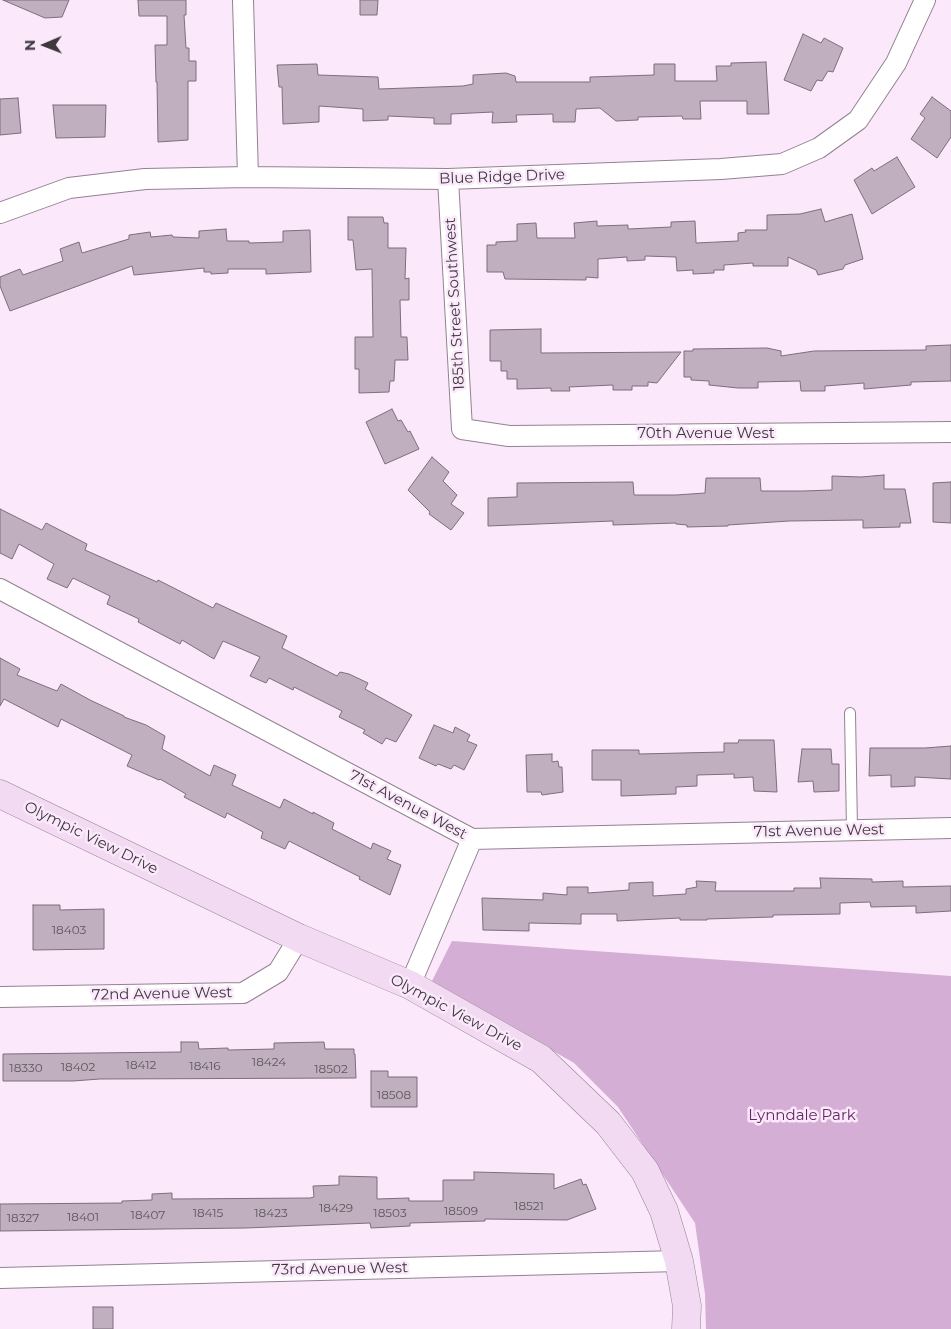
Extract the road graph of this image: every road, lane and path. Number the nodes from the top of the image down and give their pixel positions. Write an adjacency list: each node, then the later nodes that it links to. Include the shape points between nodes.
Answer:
1 (243, 0): 3 (street)
2 (925, 0): 4 (street, Blue Ridge Drive, via 896,63 858,120 820,148 782,164)
3 (248, 177): 4 (street, Blue Ridge Drive); 5 (street, Blue Ridge Drive, via 145,179 69,188)
4 (448, 180): 6 (street, 185th Street Southwest)
5 (0, 214)
6 (462, 429): 7 (street, 70th Avenue West, via 509,436)
7 (951, 432)
8 (0, 589): 13 (street, 71st Avenue West)
9 (850, 713): 12 (lane)
10 (0, 794): 14 (main road, Olympic View Drive)
11 (951, 828): 12 (street, 71st Avenue West)
12 (852, 830): 13 (street, 71st Avenue West)
13 (472, 839): 15 (street)
14 (299, 938): 15 (main road, Olympic View Drive); 16 (street, 72nd Avenue West, via 278,972 243,993)
15 (410, 985): 17 (main road, Olympic View Drive, via 541,1059 608,1123 645,1171 664,1211)
16 (0, 997)
17 (679, 1260): 18 (street, 73rd Avenue West); 19 (main road, Olympic View Drive, via 687,1306)
18 (0, 1278)
19 (686, 1329)

